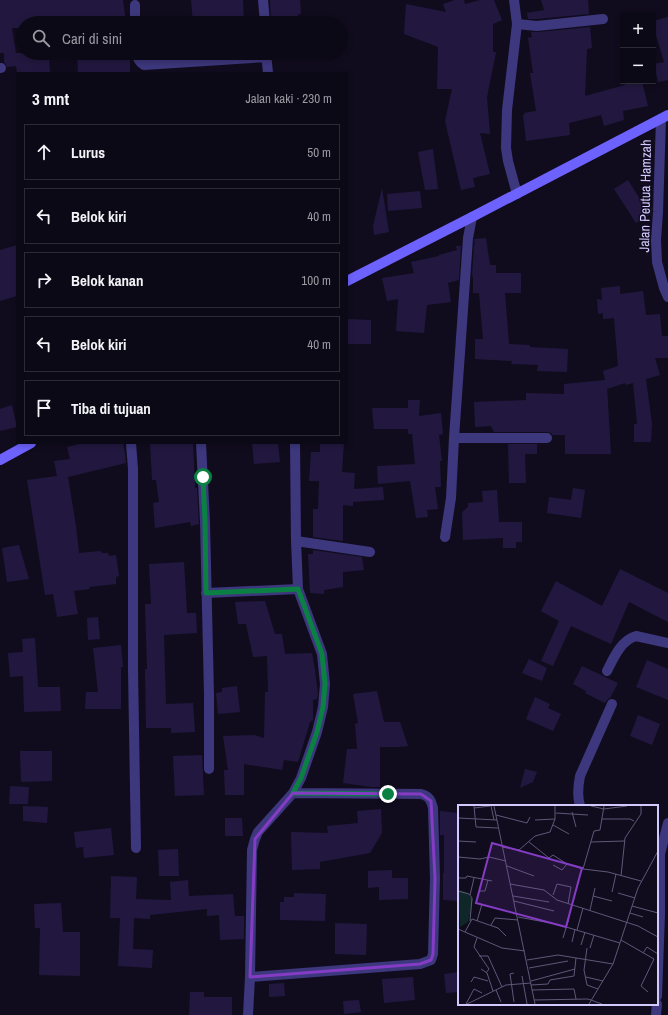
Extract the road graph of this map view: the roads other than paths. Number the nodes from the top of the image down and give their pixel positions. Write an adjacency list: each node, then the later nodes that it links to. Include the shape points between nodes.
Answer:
1 (263, 0): 5 (street)
2 (514, 0): 7 (street)
3 (135, 5): 4 (street)
4 (136, 16)
5 (264, 16)
6 (603, 19): 7 (street, via 537,26)
7 (517, 24): 13 (street, via 507,110 506,148)
8 (138, 60): 9 (street, via 144,65)
9 (206, 60)
10 (267, 60): 11 (street)
11 (268, 72)
12 (664, 117): 13 (main road); 16 (street, Jalan Peutua Hamzah, via 656,240 657,262)
13 (516, 194): 14 (main road)
14 (472, 217): 15 (main road); 17 (street, via 468,238)
15 (348, 279)
16 (668, 297)
17 (454, 438): 18 (street); 24 (street)
18 (547, 438)
19 (29, 444): 23 (main road)
20 (131, 444): 36 (street)
21 (201, 444): 28 (street)
22 (295, 444): 25 (street)
23 (0, 460)
24 (446, 537)
25 (296, 541): 26 (street); 27 (street)
26 (370, 552)
27 (298, 589): 28 (street); 33 (street, via 322,654 325,684 317,732)
28 (206, 593): 32 (street)
29 (668, 643): 30 (street, via 631,637 617,651)
30 (606, 671)
31 (612, 704): 34 (street, via 580,776)
32 (209, 769)
33 (293, 793): 39 (street, via 254,839); 39 (street, via 427,796 434,808 433,954 431,960 420,964)
34 (580, 805)
35 (668, 824): 37 (street)
36 (136, 848)
37 (659, 853): 38 (street)
38 (658, 969)
39 (250, 977): 41 (street)
40 (657, 1005): 42 (street)
41 (248, 1015)
42 (656, 1015)

